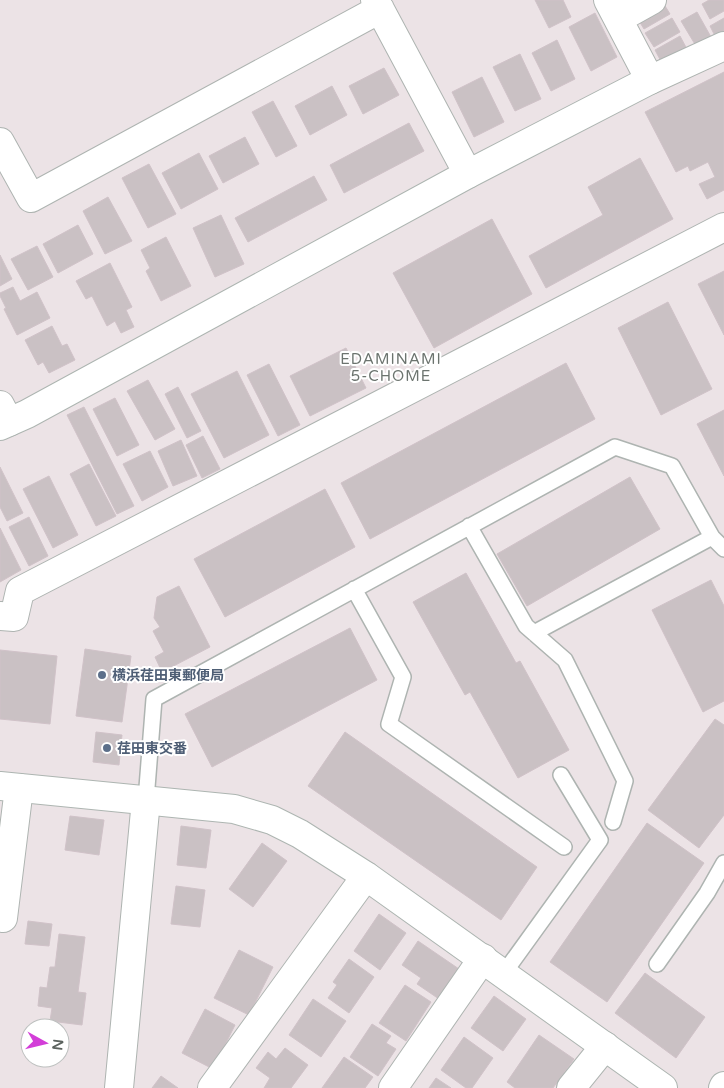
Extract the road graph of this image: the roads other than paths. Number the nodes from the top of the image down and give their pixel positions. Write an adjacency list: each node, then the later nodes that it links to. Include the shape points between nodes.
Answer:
1 (652, 0): 3 (street)
2 (377, 4): 6 (street, via 31,198); 7 (street)
3 (613, 10): 5 (street)
4 (724, 46): 5 (street)
5 (650, 80): 7 (street)
6 (0, 142)
7 (468, 174): 9 (street)
8 (724, 227): 14 (street, via 20,591 14,617)
9 (3, 418)
10 (469, 526): 11 (lane, via 615,447 672,466); 13 (lane); 15 (lane, via 526,626)
11 (712, 537): 12 (lane); 15 (lane)
12 (724, 549)
13 (354, 589): 18 (lane, via 154,698); 20 (lane, via 403,677 389,724)
14 (0, 616)
15 (534, 633): 19 (lane, via 565,660 625,781)
16 (561, 775): 25 (lane, via 600,840)
17 (9, 787): 18 (street); 23 (street, via 3,918)
18 (146, 800): 22 (street, via 234,809 272,820); 27 (street)
19 (613, 822)
20 (564, 847)
21 (724, 862): 24 (lane)
22 (366, 876): 25 (street); 28 (street)
23 (0, 917)
24 (657, 964)
25 (493, 965): 26 (street); 29 (street)
26 (605, 1046): 30 (street); 31 (street)
27 (119, 1088)
28 (212, 1088)
29 (393, 1088)
30 (571, 1088)
31 (663, 1088)

